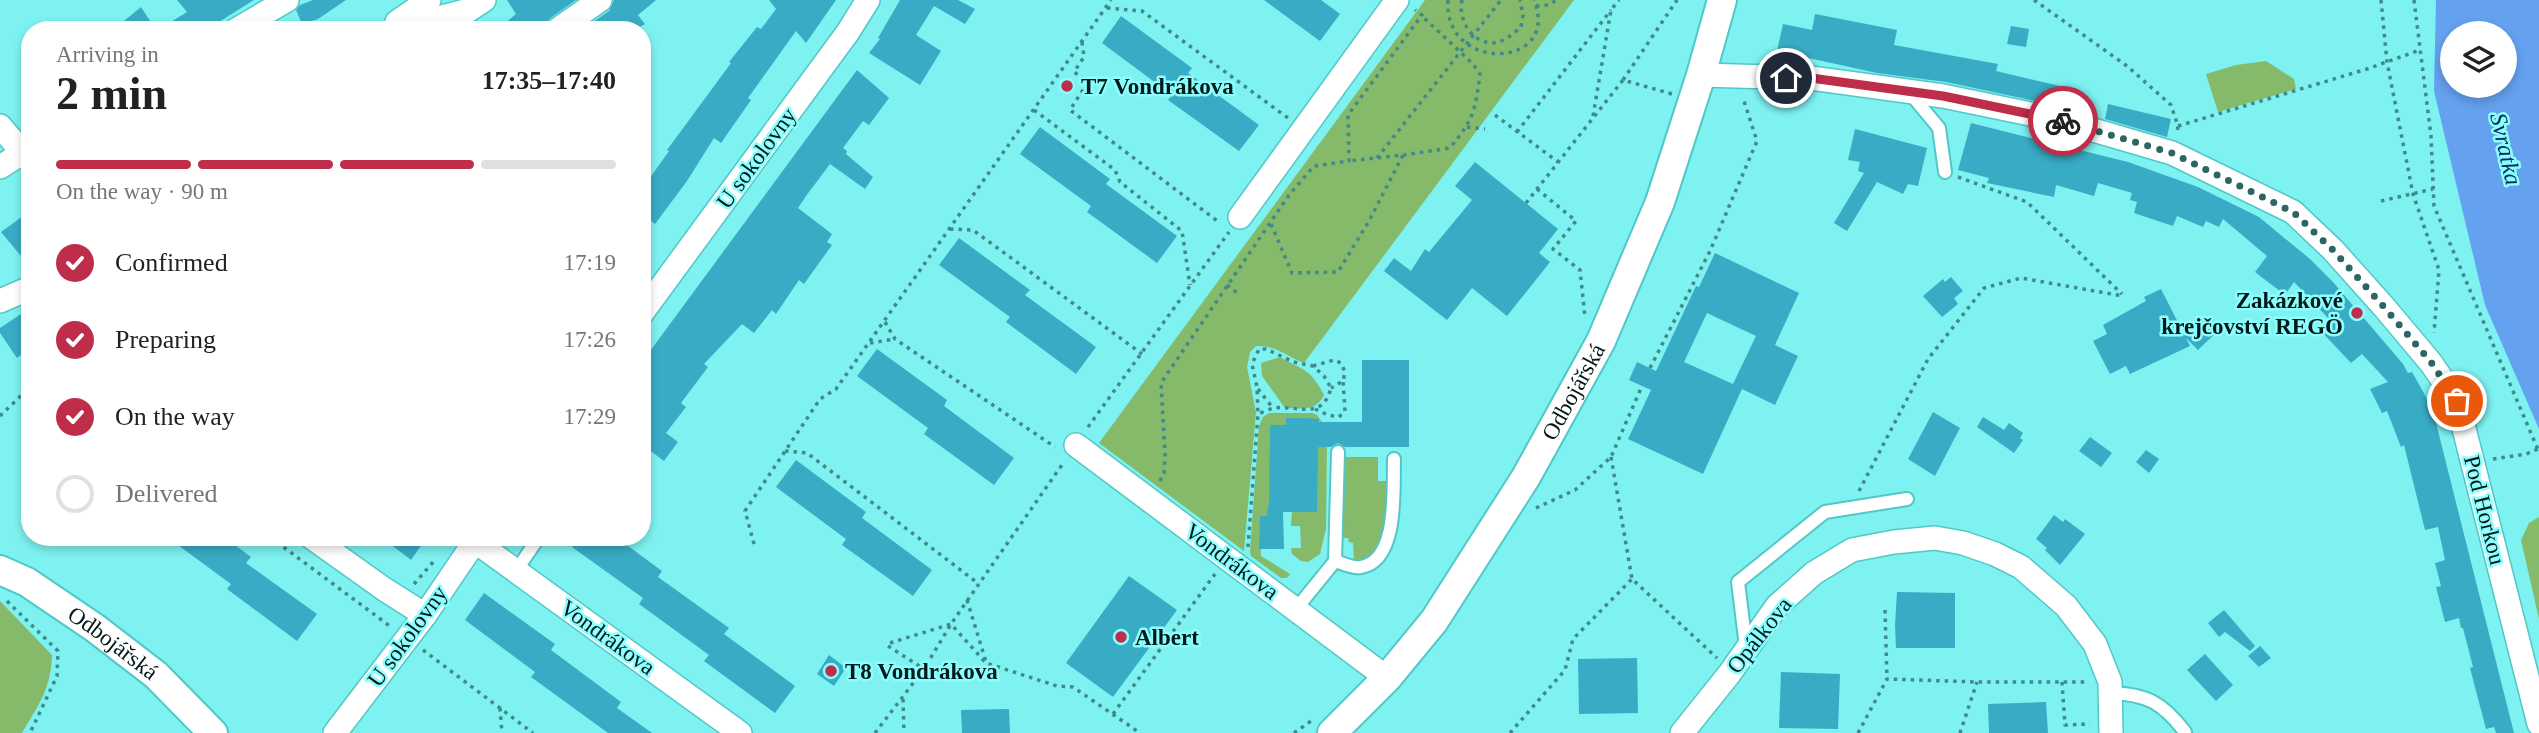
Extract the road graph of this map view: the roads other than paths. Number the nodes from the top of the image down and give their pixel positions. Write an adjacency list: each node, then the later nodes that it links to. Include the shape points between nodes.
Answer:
1 (286, 0): 8 (street)
2 (429, 0): 9 (street)
3 (484, 0): 10 (street, via 469,10)
4 (600, 0): 11 (street)
5 (868, 0): 22 (street, U sokolovny)
6 (1722, 0): 12 (street, Odbojářská)
7 (1404, 4): 19 (street)
8 (251, 21)
9 (401, 21)
10 (425, 21)
11 (570, 21)
12 (1701, 75): 13 (street, Pod Horkou, via 1811,78); 37 (street, Odbojářská, via 1660,202 1601,341 1526,477 1456,588)
13 (1909, 92): 18 (lane, via 1939,128); 39 (street, Pod Horkou, via 2059,120 2172,153 2293,212 2341,260 2431,362 2457,401)
14 (0, 126): 15 (street)
15 (21, 145)
16 (21, 153): 17 (street)
17 (0, 167)
18 (1945, 172)
19 (1235, 224)
20 (21, 292): 21 (street)
21 (0, 301)
22 (651, 301)
23 (1072, 451): 34 (street, Vondrákova, via 1238,557)
24 (1338, 452): 31 (lane)
25 (1394, 459): 31 (lane, via 1385,550 1360,568)
26 (1907, 499): 36 (lane, via 1825,512 1738,582)
27 (323, 546): 35 (street)
28 (469, 546): 35 (street, U sokolovny)
29 (483, 546): 33 (street, Vondrákova)
30 (532, 546): 33 (lane)
31 (1335, 561): 34 (lane)
32 (0, 570): 43 (street, Odbojářská, via 27,582 96,628 156,675)
33 (516, 571): 45 (street, Vondrákova)
34 (1296, 609): 37 (street, Vondrákova)
35 (425, 615): 44 (street, U sokolovny)
36 (1746, 648): 38 (street, Opálkova, via 1777,606 1814,573 1852,550 1935,538 1963,543 2021,567 2066,607 2088,634); 46 (street, Opálkova)
37 (1387, 678): 40 (street, Odbojářská)
38 (2110, 687): 41 (street, Opálkova); 42 (lane, via 2152,700 2171,713)
39 (2539, 724)
40 (1323, 726)
41 (2111, 728)
42 (2185, 732)
43 (213, 733)
44 (335, 733)
45 (740, 733)
46 (1682, 733)

